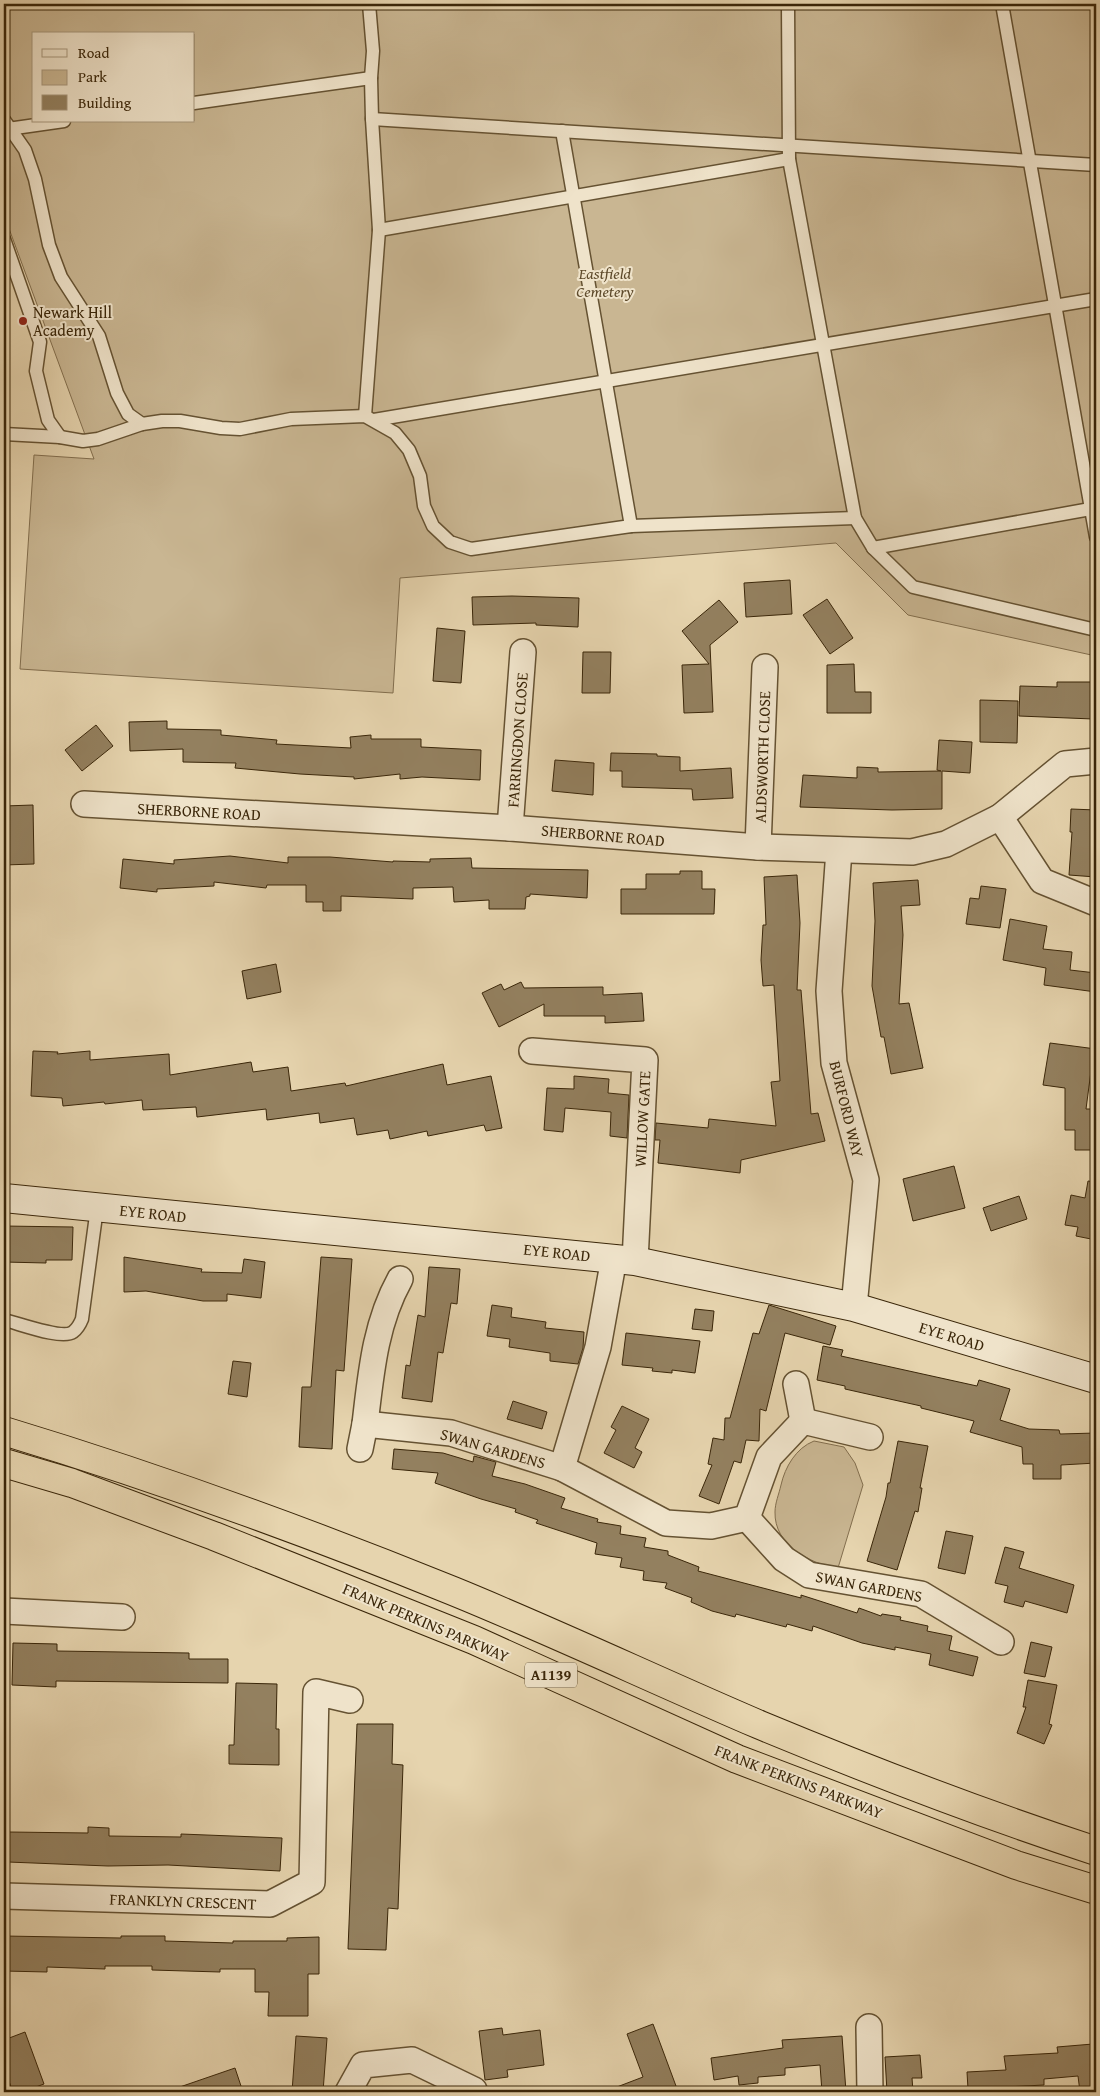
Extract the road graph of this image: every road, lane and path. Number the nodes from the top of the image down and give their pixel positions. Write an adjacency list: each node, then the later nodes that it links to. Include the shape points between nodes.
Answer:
1 (369, 4): 4 (lane, via 373,51)
2 (788, 4): 10 (lane)
3 (1002, 4): 12 (lane)
4 (371, 78): 5 (lane); 6 (lane)
5 (195, 103)
6 (372, 119): 9 (lane); 15 (lane)
7 (50, 122): 8 (lane)
8 (6, 125): 22 (lane, via 25,150 35,179 49,245 61,277 99,336 117,393 128,414)
9 (562, 131): 10 (lane); 14 (lane)
10 (788, 145): 11 (lane); 12 (lane)
11 (789, 159): 14 (lane); 19 (lane)
12 (1030, 161): 13 (lane); 18 (lane)
13 (1096, 165)
14 (574, 196): 15 (lane); 20 (lane)
15 (379, 230): 21 (lane)
16 (4, 239): 24 (lane, via 40,342 36,371 48,420)
17 (1096, 299): 18 (lane)
18 (1055, 306): 19 (lane); 25 (lane)
19 (825, 344): 20 (lane); 26 (lane)
20 (605, 381): 21 (lane); 27 (lane)
21 (370, 418): 22 (lane, via 291,419 240,429 180,421); 27 (lane, via 395,432 409,450 420,476 424,506 433,526 450,542 472,549)
22 (142, 424): 24 (lane, via 83,441)
23 (4, 434): 24 (lane)
24 (60, 437)
25 (1094, 509): 28 (lane); 29 (lane)
26 (855, 518): 27 (lane); 29 (lane)
27 (631, 526)
28 (1096, 537)
29 (873, 548): 30 (lane, via 913,586)
30 (1096, 630)
31 (523, 652): 36 (street, FARRINGDON CLOSE)
32 (765, 668): 37 (street, ALDSWORTH CLOSE)
33 (1096, 761): 35 (street, SHERBORNE ROAD, via 1065,764)
34 (84, 804): 36 (street, SHERBORNE ROAD)
35 (1000, 816): 38 (street, SHERBORNE ROAD, via 946,844 912,852); 39 (street, via 1042,881)
36 (510, 828): 37 (street, SHERBORNE ROAD)
37 (758, 848): 38 (street, SHERBORNE ROAD)
38 (839, 850): 45 (street, BURFORD WAY, via 828,992 833,1054 866,1180)
39 (1096, 902)
40 (532, 1051): 43 (street, WILLOW GATE, via 645,1060)
41 (4, 1198): 42 (street, EYE ROAD)
42 (97, 1208): 43 (street, EYE ROAD); 46 (lane, via 82,1319 78,1327 73,1332 60,1335)
43 (624, 1259): 45 (street, EYE ROAD); 55 (street, SWAN GARDENS)
44 (400, 1280): 50 (street, via 383,1317)
45 (854, 1307): 47 (street, EYE ROAD)
46 (4, 1320)
47 (1096, 1379)
48 (796, 1384): 49 (street)
49 (803, 1421): 52 (street); 56 (street, via 769,1457)
50 (365, 1424): 53 (street); 55 (street, SWAN GARDENS, via 451,1433)
51 (4, 1431): 61 (highway, A1139, via 245,1511 454,1591 761,1725 994,1817)
52 (870, 1437)
53 (360, 1449)
54 (4, 1463): 62 (highway, FRANK PERKINS PARKWAY / A1139, via 72,1483 233,1543 474,1640 737,1759 1016,1865)
55 (562, 1468): 56 (street, SWAN GARDENS, via 666,1523 711,1526)
56 (747, 1518): 59 (street, SWAN GARDENS, via 784,1558 809,1575 921,1594)
57 (4, 1611): 58 (street)
58 (122, 1617)
59 (1001, 1642)
60 (350, 1700): 63 (street, FRANKLYN CRESCENT, via 316,1692 312,1882 270,1904)
61 (1096, 1851)
62 (1096, 1890)
63 (4, 1896)
64 (869, 2027): 67 (street)
65 (474, 2090): 66 (street, via 412,2060 363,2065)
66 (348, 2092)
67 (870, 2092)

